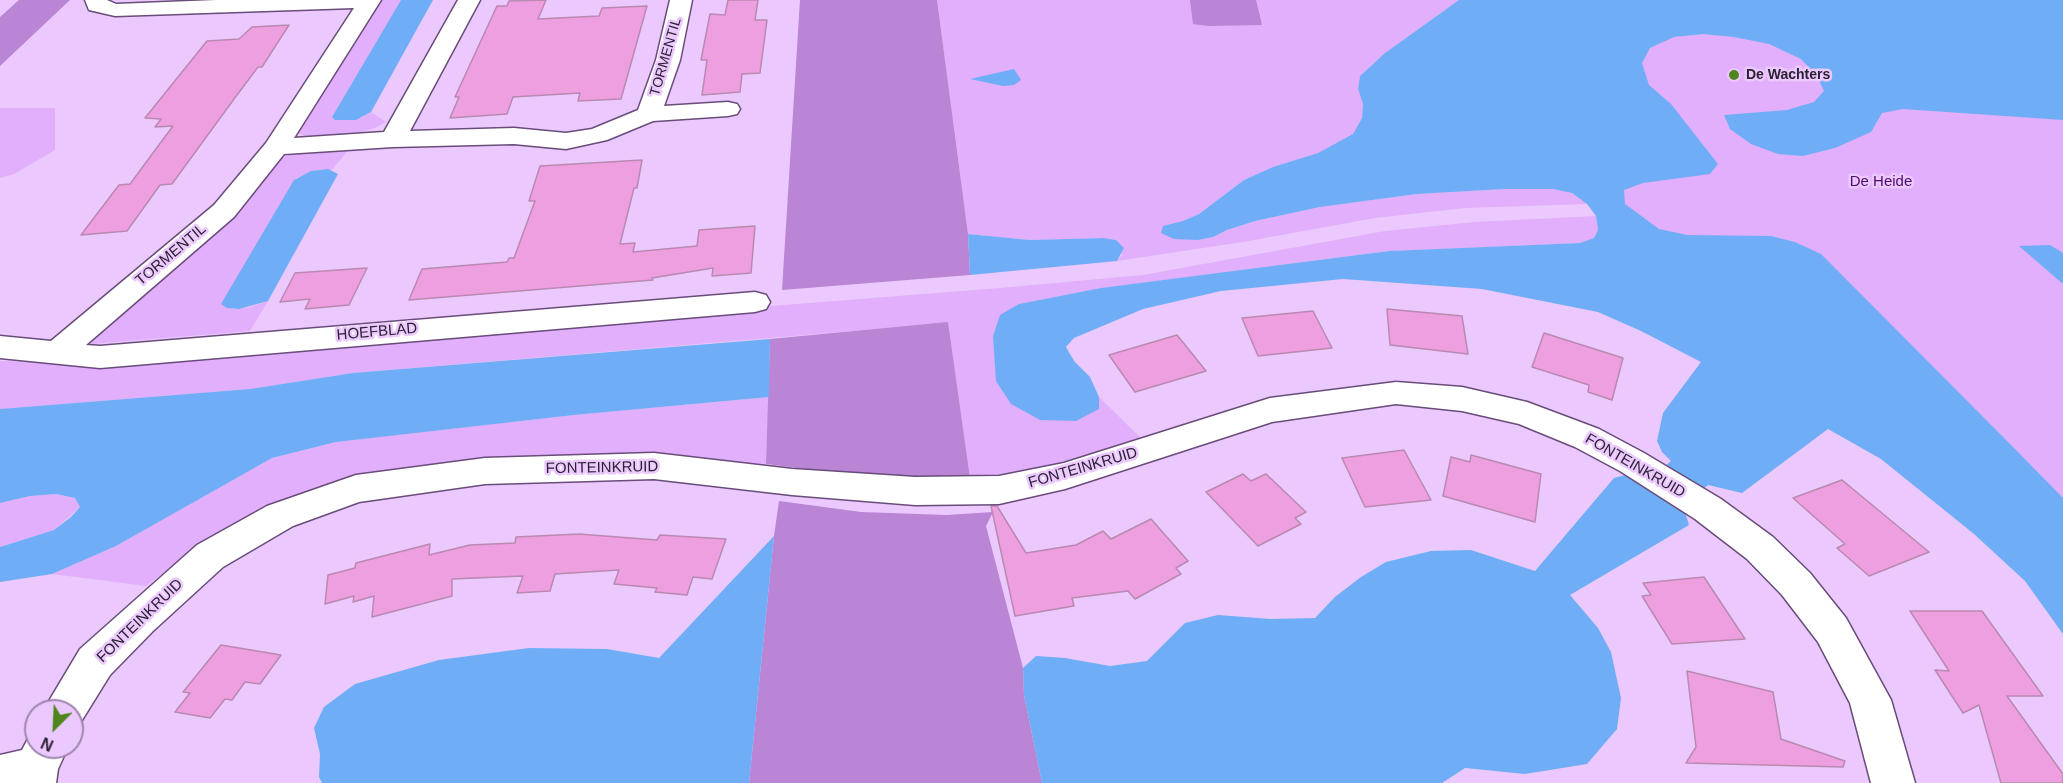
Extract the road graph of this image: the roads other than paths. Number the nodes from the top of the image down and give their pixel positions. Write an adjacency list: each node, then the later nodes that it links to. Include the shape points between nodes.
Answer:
1 (96, 0): 4 (street, TORMENTIL, via 97,5 115,10)
2 (469, 0): 7 (street)
3 (681, 0): 6 (street, TORMENTIL, via 668,60)
4 (369, 1): 8 (street, TORMENTIL)
5 (728, 109): 6 (street, TORMENTIL)
6 (649, 114): 7 (street, TORMENTIL, via 598,135 566,141 514,136)
7 (393, 139): 8 (street, TORMENTIL)
8 (276, 147): 11 (street, TORMENTIL, via 224,211)
9 (755, 302): 11 (street, HOEFBLAD, via 416,328 148,354)
10 (0, 347): 11 (street, HOEFBLAD)
11 (56, 354)
12 (72, 699): 13 (street, FONTEINKRUID, via 95,662 210,556 280,516 356,489 485,471 654,466 915,491 999,490 1065,476 1270,410 1396,393 1462,399 1527,414 1587,438 1708,509 1760,548 1796,584 1832,630 1870,700)
13 (1893, 783)

